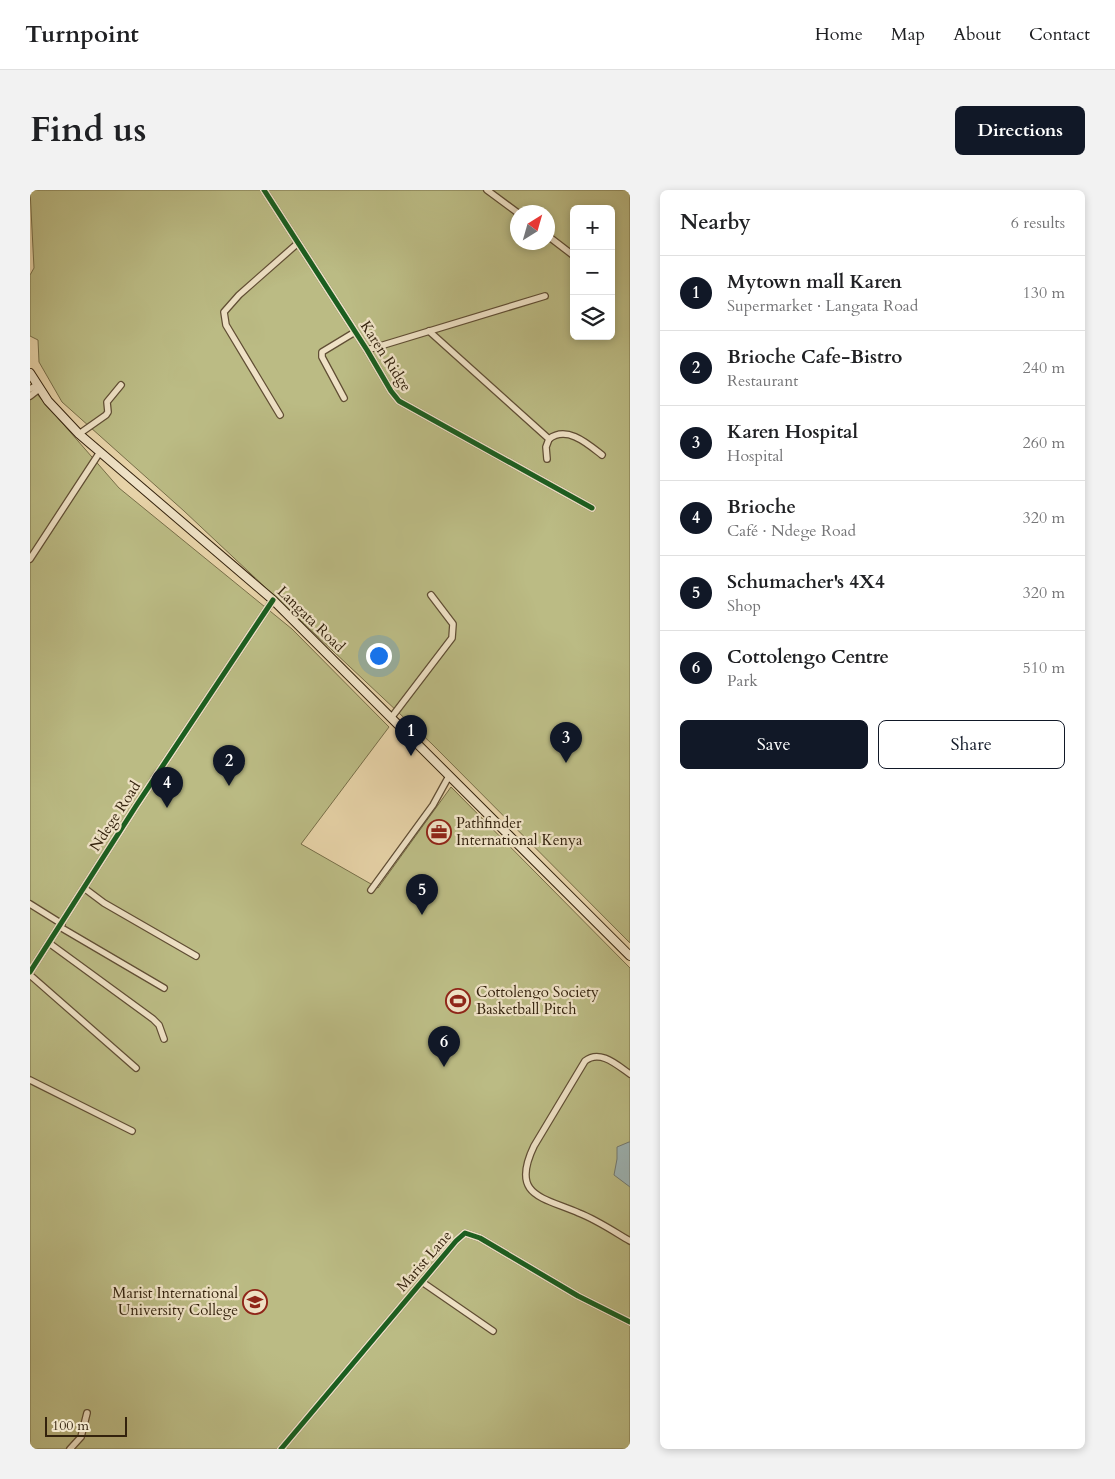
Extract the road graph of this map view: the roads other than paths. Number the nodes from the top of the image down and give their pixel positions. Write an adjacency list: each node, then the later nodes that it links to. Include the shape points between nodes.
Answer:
1 (264, 190): 5 (street, Karen Ridge)
2 (487, 190): 3 (street)
3 (510, 207)
4 (555, 241): 6 (street)
5 (298, 243): 9 (street, Karen Ridge); 16 (street, via 239,294 224,312 226,325)
6 (570, 253)
7 (545, 296): 8 (street)
8 (429, 331): 10 (street); 18 (street)
9 (355, 332): 10 (street, Karen Ridge); 15 (street, via 322,352)
10 (367, 350): 22 (street, Karen Ridge, via 399,401)
11 (30, 373): 13 (main road, Langata Road)
12 (121, 385): 17 (street, via 107,402 106,415)
13 (36, 388): 14 (street); 17 (main road, Langata Road)
14 (30, 396)
15 (344, 398)
16 (280, 415)
17 (79, 434): 19 (main road, Langata Road)
18 (549, 439): 20 (street, via 554,435 570,435); 21 (street)
19 (100, 452): 23 (street); 25 (main road, Langata Road)
20 (602, 455)
21 (547, 459)
22 (592, 508)
23 (30, 559)
24 (430, 595): 26 (street, via 453,624 452,638)
25 (273, 600): 26 (main road, Langata Road); 28 (street, Ndege Road)
26 (391, 718): 27 (main road, Langata Road)
27 (449, 776): 29 (street, via 433,805); 34 (main road, Langata Road)
28 (84, 888): 31 (street, Ndege Road); 33 (street)
29 (371, 890)
30 (30, 904): 31 (street)
31 (61, 925): 32 (street, Ndege Road); 36 (street)
32 (49, 942): 35 (street, Ndege Road); 37 (street, via 159,1024)
33 (196, 956)
34 (630, 956)
35 (30, 974): 38 (street)
36 (164, 988)
37 (164, 1039)
38 (136, 1068)
39 (630, 1074): 42 (street, via 601,1056 585,1061 534,1146 527,1161 525,1178 541,1200 591,1218)
40 (30, 1080): 41 (street)
41 (132, 1131)
42 (630, 1241)
43 (422, 1282): 44 (street, Marist Lane, via 465,1233); 45 (street); 48 (street, Marist Lane)
44 (630, 1322)
45 (493, 1331)
46 (87, 1413): 47 (street, via 81,1437)
47 (70, 1449)
48 (281, 1449)

